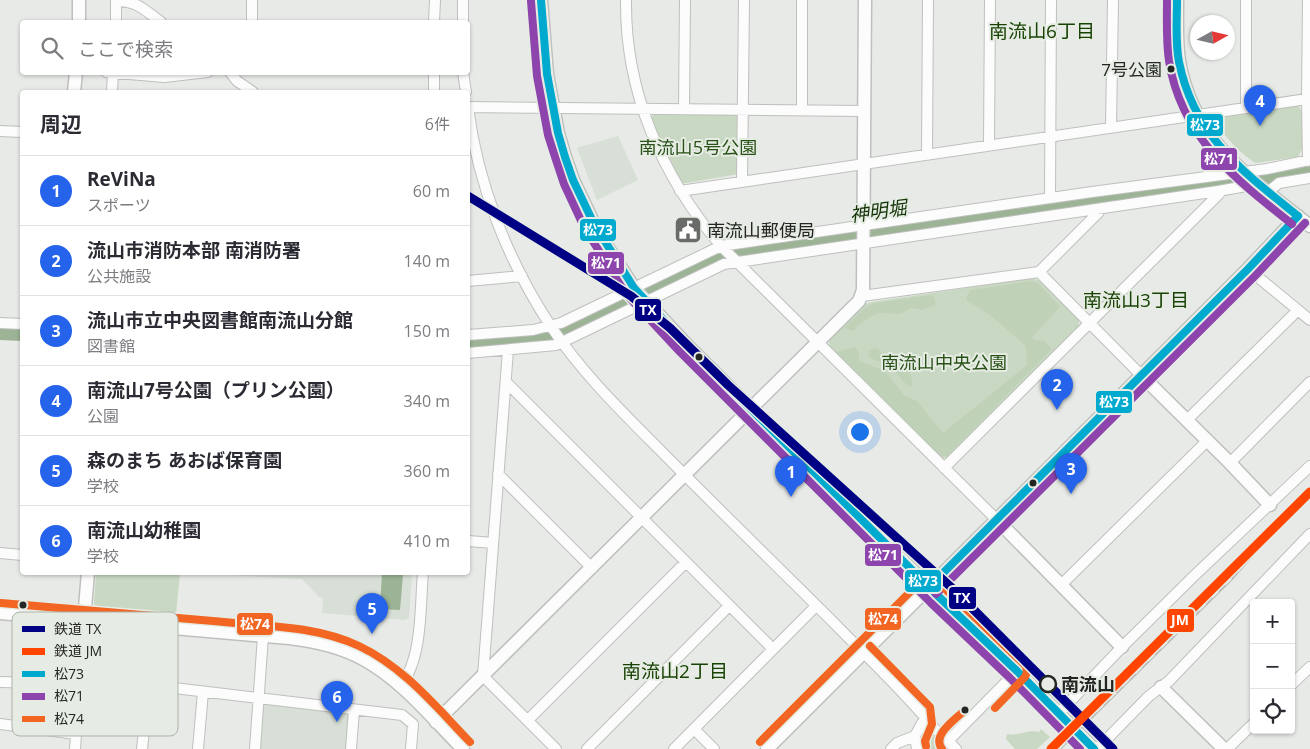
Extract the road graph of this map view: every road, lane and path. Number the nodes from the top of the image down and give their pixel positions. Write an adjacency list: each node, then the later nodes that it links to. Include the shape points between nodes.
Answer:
1 (79, 0): 18 (street)
2 (252, 0): 21 (street)
3 (435, 0): 22 (street)
4 (463, 0): 23 (street)
5 (541, 0): 37 (street)
6 (626, 0): 40 (street, via 628,44)
7 (685, 0): 41 (street)
8 (744, 0): 42 (street)
9 (802, 0): 43 (street)
10 (865, 0): 44 (street)
11 (928, 0): 52 (street)
12 (990, 0): 51 (street)
13 (1051, 0): 50 (street)
14 (1113, 0): 47 (street)
15 (1177, 0): 45 (street, via 1179,60)
16 (1246, 0): 38 (street)
17 (1308, 0): 36 (street)
18 (79, 20)
19 (116, 20): 20 (street, via 116,1 137,5)
20 (158, 20)
21 (252, 20)
22 (434, 20)
23 (463, 20)
24 (76, 75): 31 (street)
25 (111, 75): 32 (street)
26 (138, 75): 27 (street)
27 (183, 75)
28 (232, 75): 33 (street)
29 (434, 75): 34 (street)
30 (463, 75): 35 (street)
31 (74, 90)
32 (112, 90)
33 (251, 90)
34 (434, 90)
35 (466, 90)
36 (1308, 99): 38 (street); 53 (street)
37 (552, 107): 39 (street); 40 (street); 73 (street, via 565,156 582,201 606,245)
38 (1246, 107): 45 (street)
39 (470, 108)
40 (642, 109): 41 (street); 59 (street, via 656,146)
41 (684, 109): 42 (street)
42 (742, 109): 43 (street); 57 (street)
43 (802, 110): 44 (street)
44 (864, 111): 54 (street)
45 (1196, 115): 47 (street); 55 (street, via 1225,156)
46 (470, 124): 71 (street, via 491,205)
47 (1112, 127): 50 (street)
48 (0, 131): 49 (street)
49 (20, 132)
50 (1050, 136): 51 (street); 62 (street)
51 (989, 144): 52 (street)
52 (927, 154): 54 (street)
53 (1309, 160): 55 (street)
54 (864, 163): 57 (street); 66 (street)
55 (1244, 172): 58 (street); 62 (street)
56 (1310, 178): 61 (street, via 1279,183)
57 (742, 181): 59 (street)
58 (1257, 183): 60 (street); 61 (street)
59 (680, 190): 67 (street)
60 (1218, 191): 63 (street); 78 (street, via 1219,194)
61 (1268, 192): 64 (street)
62 (1050, 198): 66 (street)
63 (1099, 209): 66 (street); 70 (street)
64 (1298, 216): 65 (street); 69 (street)
65 (1310, 226)
66 (863, 235): 67 (street); 68 (street); 74 (street)
67 (721, 246): 68 (street); 73 (street)
68 (737, 261): 73 (street); 83 (street)
69 (1248, 269): 75 (street); 86 (street)
70 (1038, 272): 74 (street); 78 (street)
71 (522, 276): 72 (street); 80 (street)
72 (470, 281)
73 (640, 295): 80 (street); 82 (street); 89 (street)
74 (862, 296): 83 (street)
75 (1298, 310): 76 (street); 90 (street)
76 (1310, 320)
77 (0, 322): 79 (street)
78 (1090, 323): 86 (street); 94 (street)
79 (20, 324)
80 (551, 326): 81 (street); 82 (street)
81 (470, 336)
82 (563, 342): 84 (street); 96 (street, via 597,386)
83 (818, 343): 89 (street); 94 (street)
84 (508, 350): 85 (street); 87 (street)
85 (470, 353)
86 (1141, 375): 90 (street); 99 (street)
87 (506, 382): 95 (street); 98 (street)
88 (1310, 382): 92 (street)
89 (751, 409): 96 (street); 110 (street)
90 (1187, 420): 91 (street)
91 (1207, 441): 92 (street); 109 (street)
92 (1230, 462): 97 (street)
93 (1310, 466): 97 (street)
94 (944, 468): 99 (street)
95 (498, 474): 102 (street); 106 (street)
96 (684, 475): 98 (street); 112 (street)
97 (1270, 505): 116 (street)
98 (641, 518): 105 (street); 106 (street)
99 (997, 520): 109 (street); 110 (street)
100 (1308, 540): 124 (street)
101 (470, 541): 102 (street)
102 (493, 543): 121 (street)
103 (0, 553): 104 (street)
104 (20, 555)
105 (685, 563): 111 (street); 131 (street)
106 (592, 568): 121 (street)
107 (88, 575): 113 (street)
108 (423, 575): 123 (street, via 416,649 407,677)
109 (1061, 585): 116 (street)
110 (929, 587): 118 (street); 120 (street)
111 (729, 606): 117 (street); 149 (street)
112 (816, 606): 117 (street); 118 (street)
113 (85, 612)
114 (178, 628): 115 (street)
115 (263, 636): 123 (street, via 305,640 338,648 363,659); 127 (street)
116 (1122, 647): 130 (street)
117 (773, 649): 135 (street)
118 (863, 653): 129 (street); 152 (street)
119 (1310, 667): 122 (street)
120 (1017, 671): 130 (street); 139 (street)
121 (483, 676): 131 (street); 132 (street)
122 (1295, 682)
123 (400, 686): 132 (street)
124 (1161, 687): 155 (street); 156 (street)
125 (178, 689): 126 (street)
126 (203, 692): 127 (street); 143 (street)
127 (259, 698): 128 (street); 144 (street)
128 (354, 710): 145 (street); 146 (street, via 407,718 413,724)
129 (921, 712): 134 (street); 136 (street, via 922,723)
130 (1059, 713): 155 (street)
131 (528, 720): 148 (street)
132 (436, 722): 147 (street)
133 (1250, 727): 156 (street)
134 (934, 728): 136 (street, via 924,726); 139 (street)
135 (694, 729): 150 (street); 151 (street)
136 (917, 733): 140 (street); 153 (street)
137 (76, 736): 141 (street)
138 (143, 736): 142 (street)
139 (948, 741): 154 (street)
140 (894, 746): 153 (street)
141 (75, 749)
142 (142, 749)
143 (198, 749)
144 (255, 749)
145 (351, 749)
146 (411, 749)
147 (463, 749)
148 (556, 749)
149 (587, 749)
150 (674, 749)
151 (714, 749)
152 (767, 749)
153 (916, 749)
154 (956, 749)
155 (1095, 749)
156 (1226, 749)

